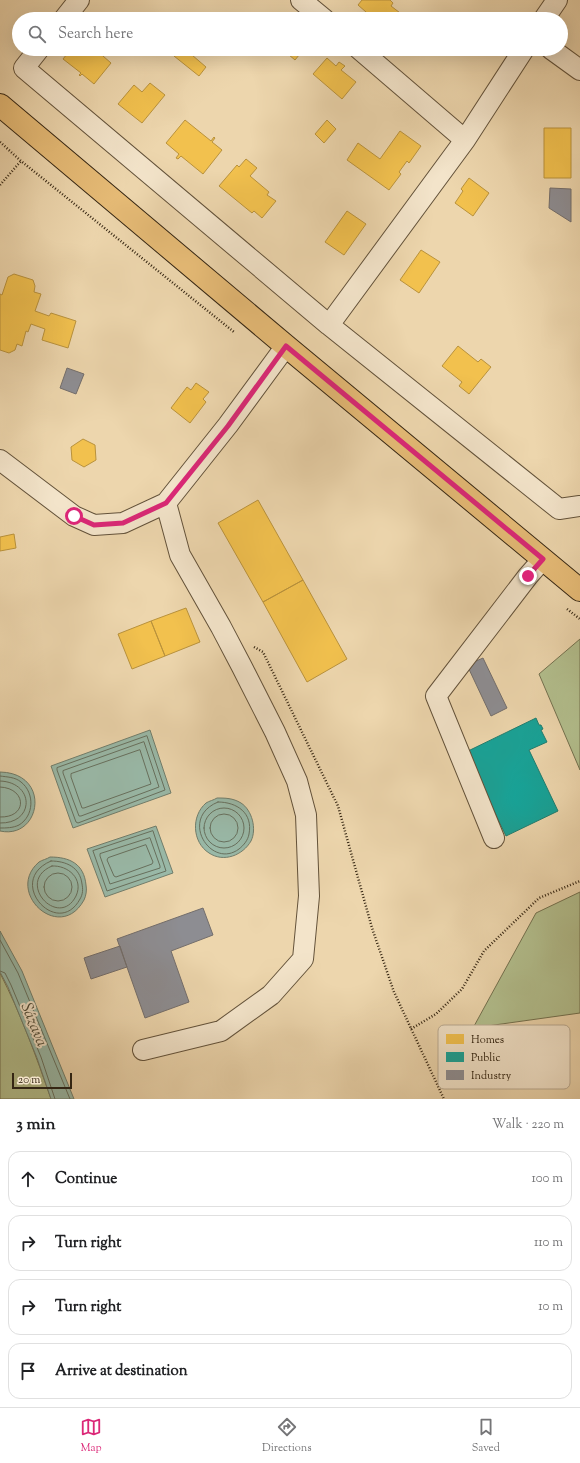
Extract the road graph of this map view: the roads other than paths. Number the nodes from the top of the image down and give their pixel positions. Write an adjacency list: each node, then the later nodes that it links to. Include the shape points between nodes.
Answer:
1 (80, 0): 4 (street)
2 (301, 0): 5 (street)
3 (557, 0): 6 (street)
4 (70, 12)
5 (316, 12)
6 (549, 12)
7 (34, 56): 14 (street, via 24,68)
8 (366, 56): 13 (street)
9 (519, 56): 13 (street)
10 (561, 56): 11 (street)
11 (580, 70)
12 (0, 105): 15 (main road)
13 (465, 140): 14 (street)
14 (329, 325): 18 (street, via 559,509)
15 (286, 346): 17 (street, via 228,426); 19 (main road)
16 (0, 460): 17 (street, via 74,516 94,525 123,523)
17 (166, 503): 22 (street, via 180,555 242,667 297,781 306,815 310,896 303,959 271,995 221,1030)
18 (580, 506)
19 (543, 559): 20 (main road); 21 (street, via 436,696)
20 (580, 590)
21 (494, 838)
22 (143, 1050)

